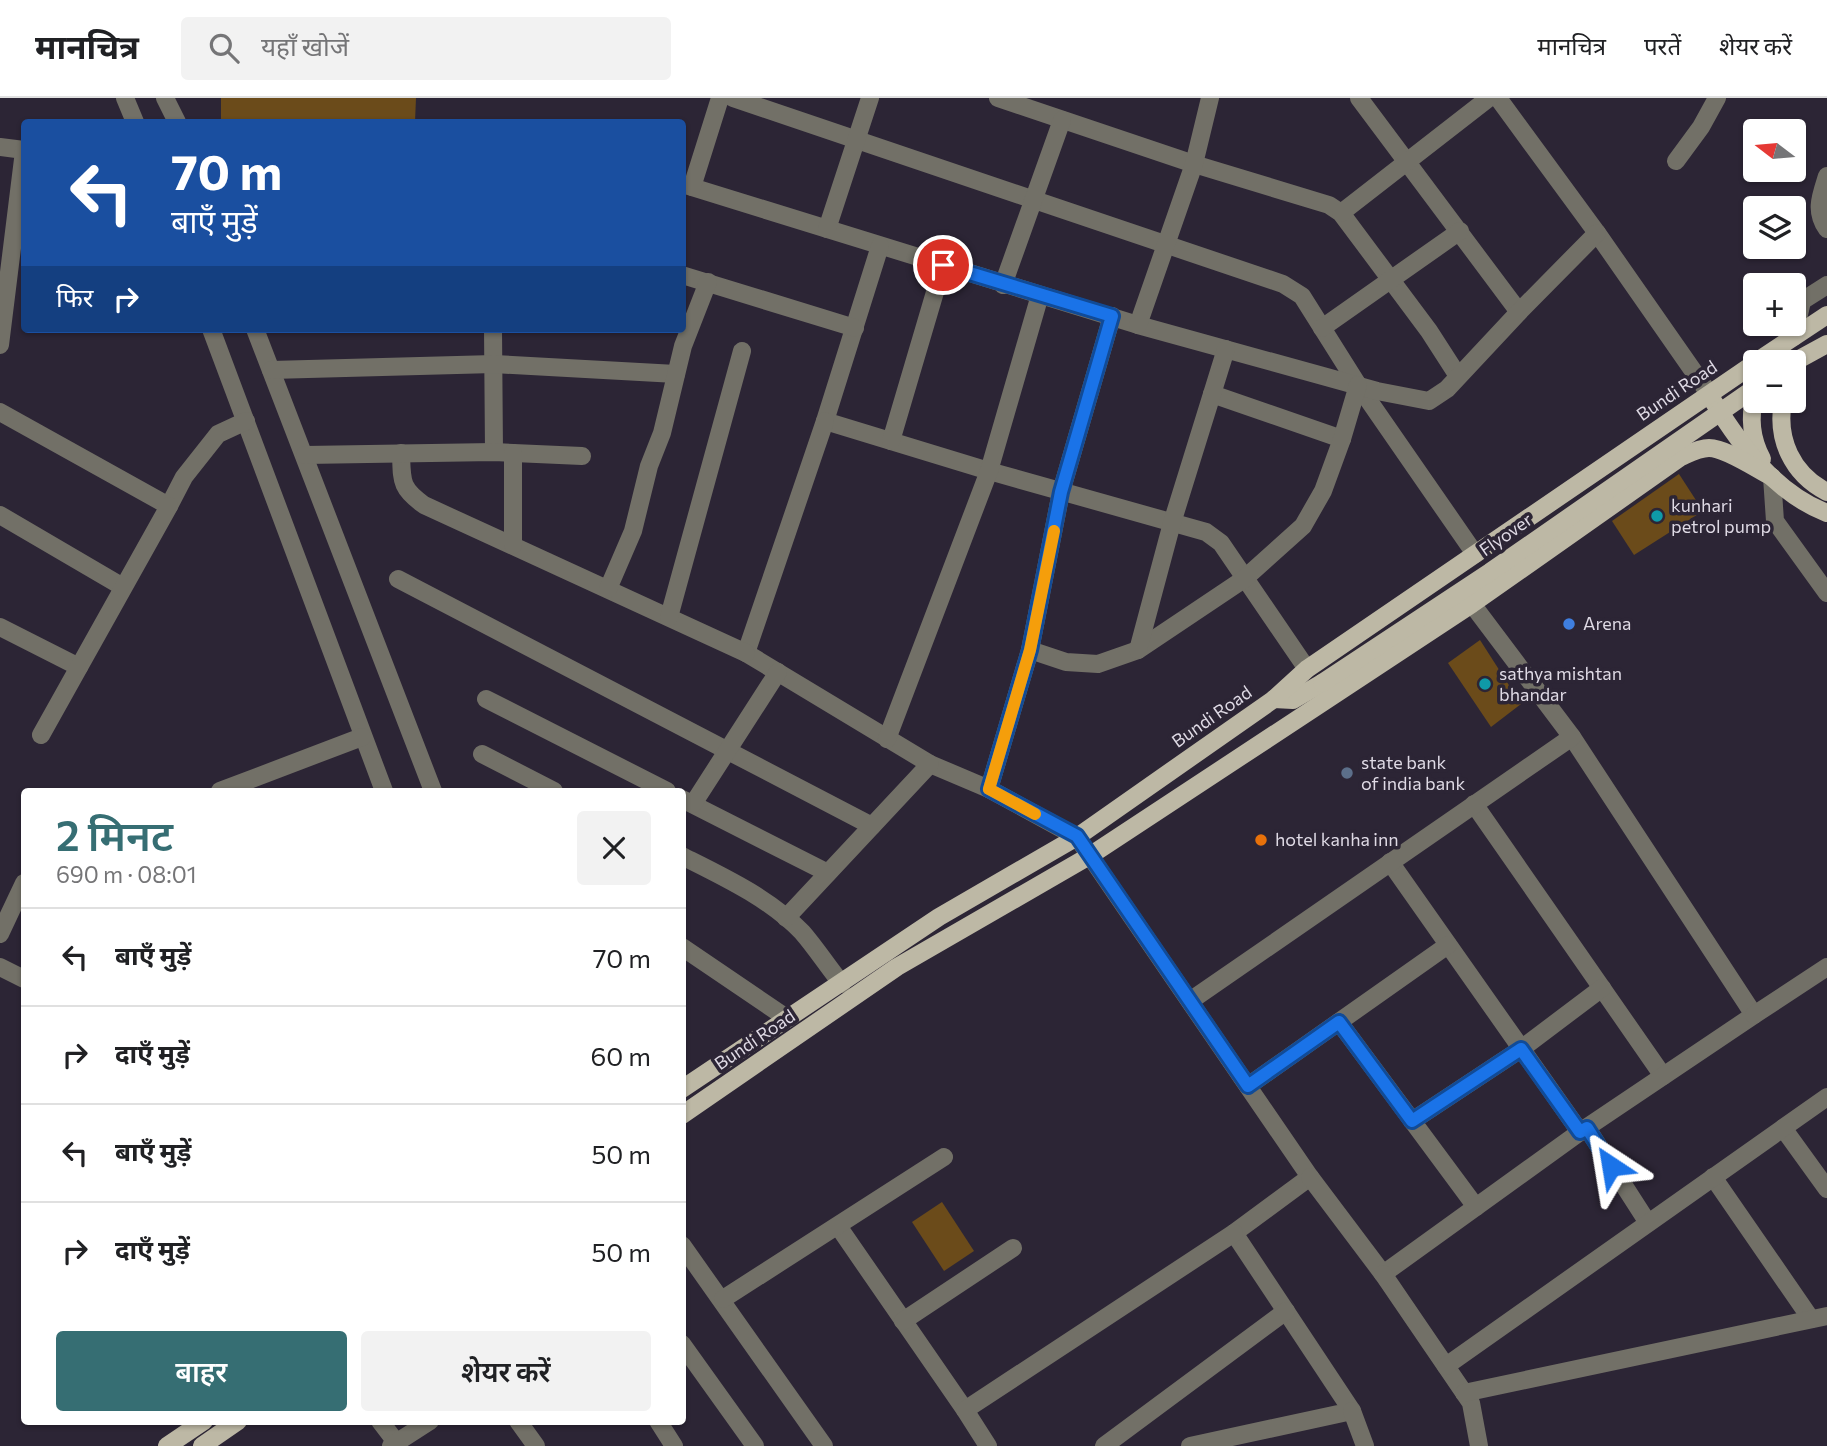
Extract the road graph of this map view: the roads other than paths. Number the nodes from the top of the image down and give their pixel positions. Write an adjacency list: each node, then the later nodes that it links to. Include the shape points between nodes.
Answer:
1 (125, 98): 13 (street)
2 (165, 98): 14 (street)
3 (720, 98): 24 (street)
4 (733, 98): 16 (street)
5 (870, 98): 16 (street)
6 (998, 98): 12 (street)
7 (1210, 98): 21 (street)
8 (1359, 98): 20 (street)
9 (1489, 98): 20 (street)
10 (1498, 98): 30 (street)
11 (1717, 98): 19 (street)
12 (1035, 104): 15 (street)
13 (134, 119)
14 (176, 119)
15 (1062, 120): 21 (street); 25 (street)
16 (856, 139): 25 (street); 27 (street)
17 (0, 147): 18 (street)
18 (21, 150)
19 (1676, 160)
20 (1408, 161): 26 (street); 29 (street)
21 (1194, 164): 26 (street, via 1329,205); 31 (street)
22 (21, 175): 51 (street)
23 (1827, 176): 28 (street, via 1819,215)
24 (687, 185): 27 (street)
25 (1034, 199): 31 (street); 37 (street)
26 (1341, 213): 35 (street)
27 (827, 229): 32 (street)
28 (1827, 229)
29 (1460, 231): 35 (street); 40 (street)
30 (1597, 233): 40 (street); 64 (street)
31 (1166, 243): 43 (street); 45 (street, via 1283,284 1302,296)
32 (880, 246): 33 (street); 44 (street)
33 (943, 265): 37 (street); 72 (street)
34 (686, 276): 36 (street)
35 (1390, 279): 45 (street); 61 (street)
36 (708, 282): 44 (street); 60 (street)
37 (1003, 285): 39 (street)
38 (1827, 285): 49 (street, via 1802,301)
39 (1040, 295): 42 (street); 78 (street)
40 (1519, 312): 61 (street)
41 (1827, 315): 49 (main road, Bundi Road)
42 (1112, 316): 43 (street); 80 (street)
43 (1138, 325): 52 (street)
44 (855, 328): 70 (street)
45 (1322, 328): 62 (street)
46 (213, 333): 69 (street)
47 (257, 333): 58 (street)
48 (493, 333): 57 (street)
49 (1794, 337): 53 (main road, Bundi Road); 54 (main road)
50 (1827, 344): 56 (main road)
51 (0, 345)
52 (1226, 349): 62 (street); 63 (street)
53 (1778, 350)
54 (1793, 350)
55 (742, 351): 94 (street)
56 (1806, 355)
57 (494, 364): 58 (street); 60 (street); 73 (street)
58 (271, 369): 76 (street)
59 (1743, 372): 64 (main road, Bundi Road)
60 (676, 374): 91 (street, via 633,531)
61 (1458, 376): 62 (street, via 1429,401)
62 (1358, 385): 71 (street); 87 (street)
63 (1212, 394): 71 (street); 85 (street)
64 (1710, 395): 79 (main road, via 1740,442); 87 (main road, Bundi Road)
65 (1743, 396): 103 (main road, Flyover, bridge, via 1322,682 1293,700)
66 (0, 412): 82 (street)
67 (1752, 413): 79 (main road, via 1756,447)
68 (1782, 413): 81 (main road, via 1788,456 1804,476)
69 (246, 421): 82 (street, via 218,434 184,477); 105 (street)
70 (825, 421): 72 (street); 98 (street)
71 (1342, 439): 89 (street, via 1323,491 1303,526)
72 (891, 441): 78 (street)
73 (494, 452): 74 (street); 75 (street)
74 (401, 453): 76 (street); 86 (street, via 402,482 410,494)
75 (513, 453): 77 (street); 86 (street)
76 (305, 455): 113 (street)
77 (582, 456)
78 (989, 471): 80 (street); 107 (street)
79 (1772, 477): 83 (main road, via 1802,501); 92 (street, via 1774,521); 93 (main road, Bundi Road, via 1723,451 1695,451)
80 (1061, 492): 85 (street); 96 (street)
81 (1827, 492)
82 (169, 506): 90 (street)
83 (1827, 513)
84 (0, 515): 90 (street)
85 (1172, 523): 89 (street, via 1206,532 1221,543); 97 (street)
86 (513, 545): 91 (street)
87 (1475, 554): 100 (main road, Bundi Road)
88 (398, 579): 108 (street)
89 (1244, 579): 97 (street); 100 (street)
90 (123, 587): 99 (street)
91 (608, 589): 94 (street)
92 (1827, 593)
93 (1472, 604): 106 (street); 121 (main road, Bundi Road)
94 (668, 617): 98 (street)
95 (0, 627): 99 (street)
96 (1030, 650): 97 (street, via 1079,664 1098,664); 116 (street)
97 (1138, 650)
98 (746, 653): 101 (street)
99 (79, 667): 104 (street)
100 (1307, 670): 103 (main road, Bundi Road)
101 (778, 673): 107 (street); 108 (street)
102 (486, 699): 115 (street)
103 (1274, 699): 120 (main road, Bundi Road)
104 (41, 735)
105 (362, 737): 111 (street); 112 (street)
106 (1572, 737): 118 (street); 136 (street)
107 (887, 739): 110 (street)
108 (726, 750): 117 (street); 119 (street)
109 (482, 754): 114 (street)
110 (930, 764): 116 (street); 119 (street)
111 (228, 788)
112 (383, 788)
113 (432, 788)
114 (548, 788)
115 (661, 788)
116 (989, 789): 120 (street)
117 (688, 802): 124 (street)
118 (1474, 804): 123 (street); 134 (street)
119 (872, 826): 124 (street)
120 (1077, 836): 121 (street); 133 (main road, Bundi Road, via 939,917)
121 (1091, 855): 135 (street); 144 (main road, Bundi Road, via 897,967)
122 (686, 858): 126 (street)
123 (1390, 862): 128 (street); 135 (street)
124 (828, 873): 126 (street)
125 (21, 890): 127 (street)
126 (786, 918): 133 (street)
127 (0, 934)
128 (1448, 945): 138 (street); 139 (street)
129 (686, 950): 137 (street)
130 (0, 967): 132 (street)
131 (1824, 974): 136 (street)
132 (21, 978)
133 (842, 984): 137 (main road, Bundi Road)
134 (1602, 988): 139 (street); 140 (street)
135 (1190, 1001): 142 (street)
136 (1754, 1015): 140 (street)
137 (788, 1019): 141 (main road, Bundi Road)
138 (1339, 1022): 142 (street); 145 (street)
139 (1521, 1049): 145 (street); 147 (street)
140 (1663, 1076): 147 (street)
141 (686, 1085)
142 (1248, 1086): 149 (street)
143 (1827, 1097): 146 (street)
144 (686, 1112)
145 (1412, 1121): 152 (street)
146 (1783, 1128): 150 (street); 151 (street)
147 (1583, 1130): 152 (street); 153 (street)
148 (944, 1157): 154 (street)
149 (1310, 1177): 155 (street); 158 (street)
150 (1713, 1177): 153 (street); 161 (street)
151 (1827, 1189)
152 (1476, 1207): 158 (street)
153 (1648, 1223): 164 (street)
154 (838, 1226): 159 (street); 162 (street)
155 (1234, 1233): 160 (street); 166 (street)
156 (1013, 1248): 162 (street)
157 (686, 1250): 159 (street)
158 (1383, 1274): 164 (street)
159 (723, 1299): 180 (street)
160 (1286, 1311): 167 (street); 182 (street)
161 (1819, 1318): 165 (street)
162 (903, 1321): 166 (street)
163 (686, 1349): 179 (street)
164 (1446, 1366): 165 (street)
165 (1464, 1393): 185 (street, via 1471,1403)
166 (965, 1410): 181 (street)
167 (1352, 1412): 183 (street); 184 (street)
168 (198, 1425): 175 (main road)
169 (232, 1425): 176 (main road)
170 (383, 1425): 174 (street)
171 (424, 1425): 174 (street)
172 (521, 1425): 177 (street)
173 (661, 1425): 178 (street)
174 (396, 1445)
175 (167, 1446)
176 (202, 1446)
177 (536, 1446)
178 (674, 1446)
179 (755, 1446)
180 (824, 1446)
181 (988, 1446)
182 (1104, 1446)
183 (1190, 1446)
184 (1365, 1446)
185 (1479, 1446)

